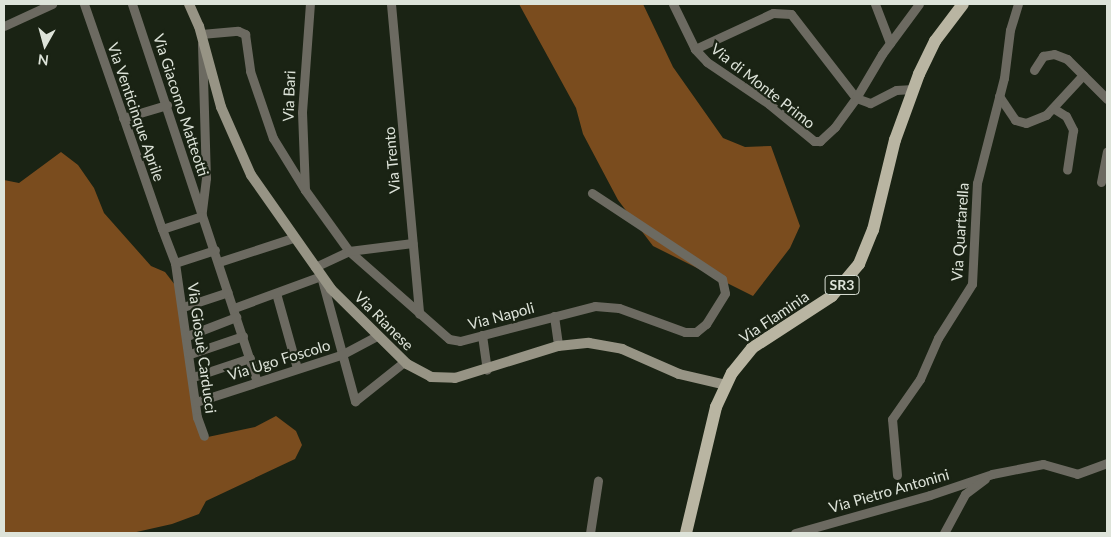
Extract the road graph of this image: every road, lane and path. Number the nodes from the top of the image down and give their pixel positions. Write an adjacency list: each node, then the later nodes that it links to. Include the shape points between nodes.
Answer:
1 (52, 4): 12 (street)
2 (84, 4): 24 (street, Via Venticinque Aprile)
3 (132, 4): 22 (street, Via Giacomo Matteotti)
4 (189, 4): 13 (main road, Via Rianese)
5 (310, 4): 28 (street, Via Bari, via 302,112)
6 (391, 4): 33 (street, Via Trento)
7 (674, 4): 15 (street, Via di Monte Primo)
8 (874, 4): 14 (street)
9 (919, 4): 14 (street)
10 (963, 4): 18 (main road, Via Flaminia / SR3, via 935,41)
11 (1018, 4): 19 (street, Via Quartarella, via 1010,30)
12 (4, 26)
13 (202, 36): 28 (street, Via Napoli, via 238,31 245,34 250,71 273,138); 30 (street, via 206,178); 32 (main road, Via Rianese, via 215,91 241,156)
14 (890, 43): 20 (street)
15 (695, 49): 20 (street, Via di Monte Primo, via 768,14 788,13 799,21); 20 (street, Via di Monte Primo, via 713,67 769,104 816,142 840,122)
16 (1034, 70): 17 (street, via 1043,56 1054,54 1067,59)
17 (1083, 75): 21 (street); 23 (street)
18 (913, 89): 20 (street, via 896,90 870,103); 59 (main road, Via Flaminia / SR3, via 895,140 873,230 856,269 828,300 752,348 736,366)
19 (999, 96): 23 (street, via 1018,122 1038,120); 64 (street, Via Quartarella, via 977,183 972,284 938,338 920,379 892,419)
20 (856, 98)
21 (1107, 99)
22 (167, 105): 24 (street); 30 (street, Via Giacomo Matteotti)
23 (1054, 108): 26 (street, via 1066,116 1072,126)
24 (123, 118): 31 (street, Via Venticinque Aprile)
25 (1107, 152): 27 (street)
26 (1067, 170)
27 (1101, 182)
28 (305, 190): 35 (street, Via Napoli)
29 (592, 194): 45 (street, Via Napoli, via 706,267 724,281 725,293 706,324 691,333 612,307 589,306)
30 (202, 216): 31 (street); 34 (street, Via Giacomo Matteotti)
31 (162, 229): 37 (street, Via Venticinque Aprile)
32 (293, 238): 36 (street); 38 (main road, Via Rianese)
33 (413, 243): 35 (street); 44 (street, Via Trento)
34 (214, 250): 36 (street, Via Giacomo Matteotti); 37 (street)
35 (349, 250): 38 (street); 44 (street, Via Napoli)
36 (219, 262): 40 (street, Via Giacomo Matteotti)
37 (175, 263): 42 (street, Via Giosuè Carducci)
38 (314, 267): 39 (main road, Via Rianese)
39 (321, 276): 41 (street); 49 (main road, Via Rianese); 52 (street)
40 (228, 292): 42 (street); 43 (street, Via Giacomo Matteotti)
41 (276, 293): 43 (street); 55 (street)
42 (182, 307): 47 (street, Via Giosuè Carducci)
43 (235, 312): 47 (street); 48 (street, Via Giacomo Matteotti)
44 (419, 314): 46 (street, Via Napoli, via 453,340)
45 (554, 316): 46 (street, Via Napoli); 50 (street)
46 (482, 335): 56 (street)
47 (187, 336): 51 (street, Via Giosuè Carducci)
48 (243, 336): 51 (street); 53 (street, Via Giacomo Matteotti)
49 (376, 336): 52 (street, Via Ugo Foscolo); 54 (main road, Via Rianese)
50 (558, 346): 56 (main road, Via Rianese); 59 (main road, Via Rianese, via 589,343 614,347 679,374)
51 (190, 354): 57 (street, Via Giosuè Carducci)
52 (341, 355): 54 (street, Via Ugo Foscolo, via 356,402); 55 (street, Via Ugo Foscolo)
53 (250, 358): 57 (street); 58 (street, Via Giacomo Matteotti)
54 (404, 362): 56 (main road, Via Rianese, via 436,378 459,378)
55 (297, 368): 58 (street, Via Ugo Foscolo)
56 (487, 370)
57 (193, 377): 60 (street, Via Giosuè Carducci)
58 (257, 381): 60 (street, Via Ugo Foscolo)
59 (726, 386): 67 (main road, Via Flaminia / SR3, via 716,407)
60 (196, 402): 61 (street, Via Giosuè Carducci)
61 (204, 436)
62 (1107, 463): 63 (street, Via Pietro Antonini, via 1077,474 1043,464)
63 (992, 474): 68 (street, Via Pietro Antonini); 69 (street, Via Pietro Antonini, via 965,494)
64 (897, 475)
65 (598, 481): 66 (street)
66 (590, 533)
67 (686, 533)
68 (794, 533)
69 (944, 533)

